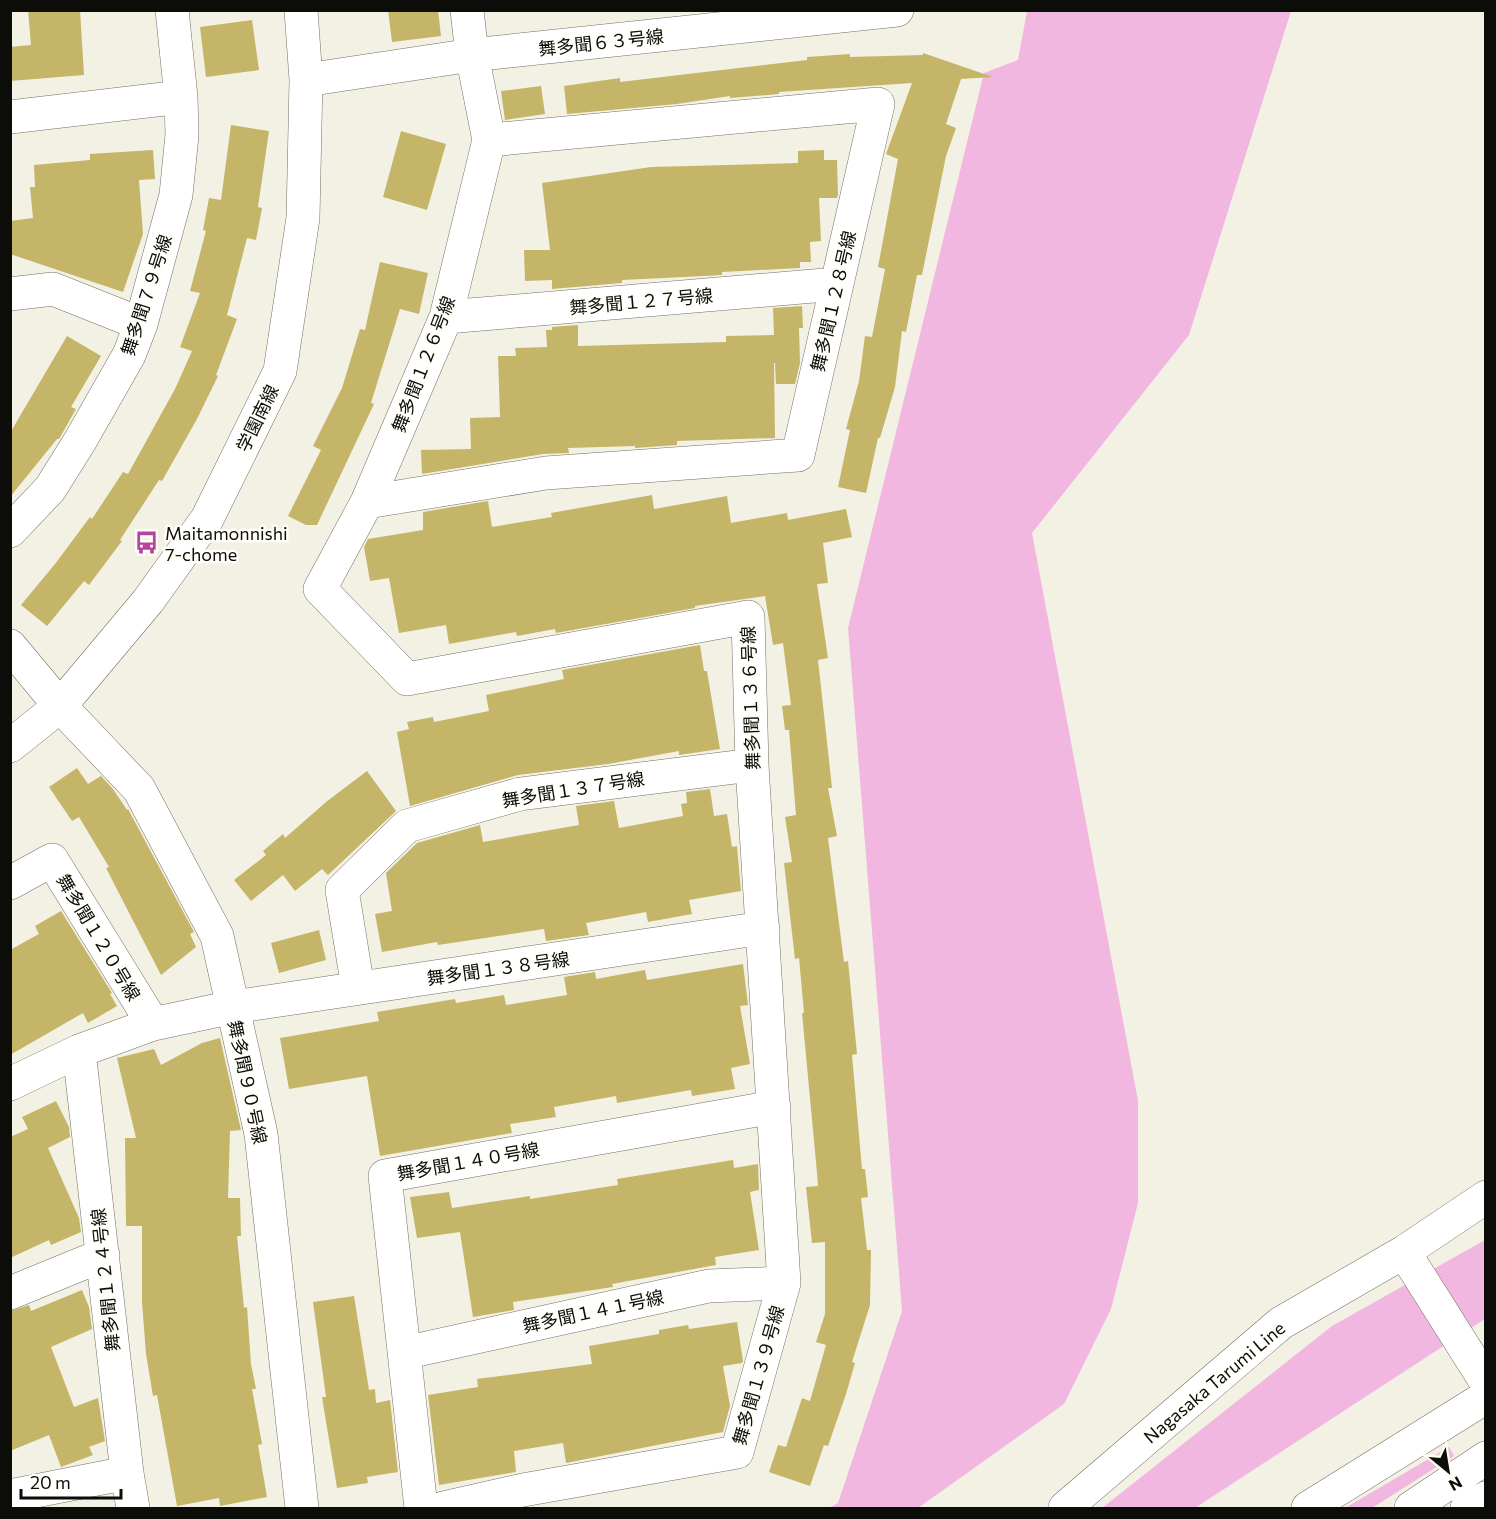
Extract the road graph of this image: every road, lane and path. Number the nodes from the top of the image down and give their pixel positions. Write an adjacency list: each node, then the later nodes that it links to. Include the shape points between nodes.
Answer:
1 (172, 10): 7 (main road, 舞多聞７９号線)
2 (301, 10): 6 (main road, 学園南線)
3 (467, 10): 5 (main road, 舞多聞１２６号線)
4 (897, 10): 5 (main road, 舞多聞６３号線)
5 (472, 55): 6 (main road, 舞多聞６３号線); 9 (main road, 舞多聞１２６号線)
6 (306, 80): 18 (main road, 学園南線, via 303,218 280,371 207,519 148,601)
7 (181, 97): 8 (main road); 13 (main road, 舞多聞７９号線, via 176,195)
8 (10, 117)
9 (489, 140): 10 (main road, 舞多聞１２８号線, via 878,104); 12 (main road, 舞多聞１２６号線)
10 (837, 284): 12 (main road, 舞多聞１２７号線); 14 (main road, 舞多聞１２８号線, via 798,455 546,473)
11 (10, 294): 13 (main road, via 53,289)
12 (446, 317): 14 (main road, 舞多聞１２６号線)
13 (141, 324): 15 (main road, 舞多聞７９号線, via 129,355 50,489)
14 (367, 502): 16 (main road, 舞多聞１２６号線)
15 (10, 531)
16 (321, 590): 20 (main road, 舞多聞１３６号線, via 407,679 748,616)
17 (10, 646): 18 (main road, 舞多聞９０号線)
18 (60, 706): 19 (main road, 学園南線); 24 (main road, 舞多聞９０号線, via 139,789 217,936)
19 (10, 746)
20 (752, 765): 22 (main road, 舞多聞１３６号線); 23 (main road, 舞多聞１３７号線, via 520,794 407,826 342,891)
21 (10, 883): 25 (main road, 舞多聞１２０号線, via 52,860)
22 (763, 928): 23 (main road, 舞多聞１３８号線); 28 (main road, 舞多聞１３６号線)
23 (358, 988): 24 (main road, 舞多聞１３８号線)
24 (233, 1007): 25 (main road, 舞多聞１３８号線); 42 (main road, 舞多聞９０号線, via 261,1134)
25 (153, 1024): 26 (main road, 舞多聞１３８号線)
26 (79, 1052): 27 (main road, 舞多聞１３８号線); 31 (main road, 舞多聞１２４号線)
27 (10, 1084)
28 (774, 1107): 32 (main road, 舞多聞１３９号線); 34 (main road, 舞多聞１４０号線, via 385,1176)
29 (1485, 1197): 30 (main road, Nagasaka Tarumi Line)
30 (1404, 1252): 35 (main road); 45 (main road, Nagasaka Tarumi Line, via 1281,1323)
31 (102, 1255): 33 (main road); 38 (main road, 舞多聞１２４号線)
32 (784, 1283): 34 (main road, 舞多聞１４１号線, via 709,1286); 44 (main road, 舞多聞１３９号線, via 737,1452 523,1490)
33 (10, 1293)
34 (404, 1353): 43 (main road, 舞多聞１４０号線)
35 (1478, 1369)
36 (1485, 1396): 46 (main road)
37 (1485, 1458): 47 (main road)
38 (127, 1473): 39 (main road); 41 (main road, 舞多聞１２４号線)
39 (10, 1496)
40 (1485, 1498): 48 (main road)
41 (133, 1509)
42 (302, 1509)
43 (421, 1509)
44 (443, 1509)
45 (1065, 1509)
46 (1308, 1509)
47 (1411, 1509)
48 (1467, 1509)

